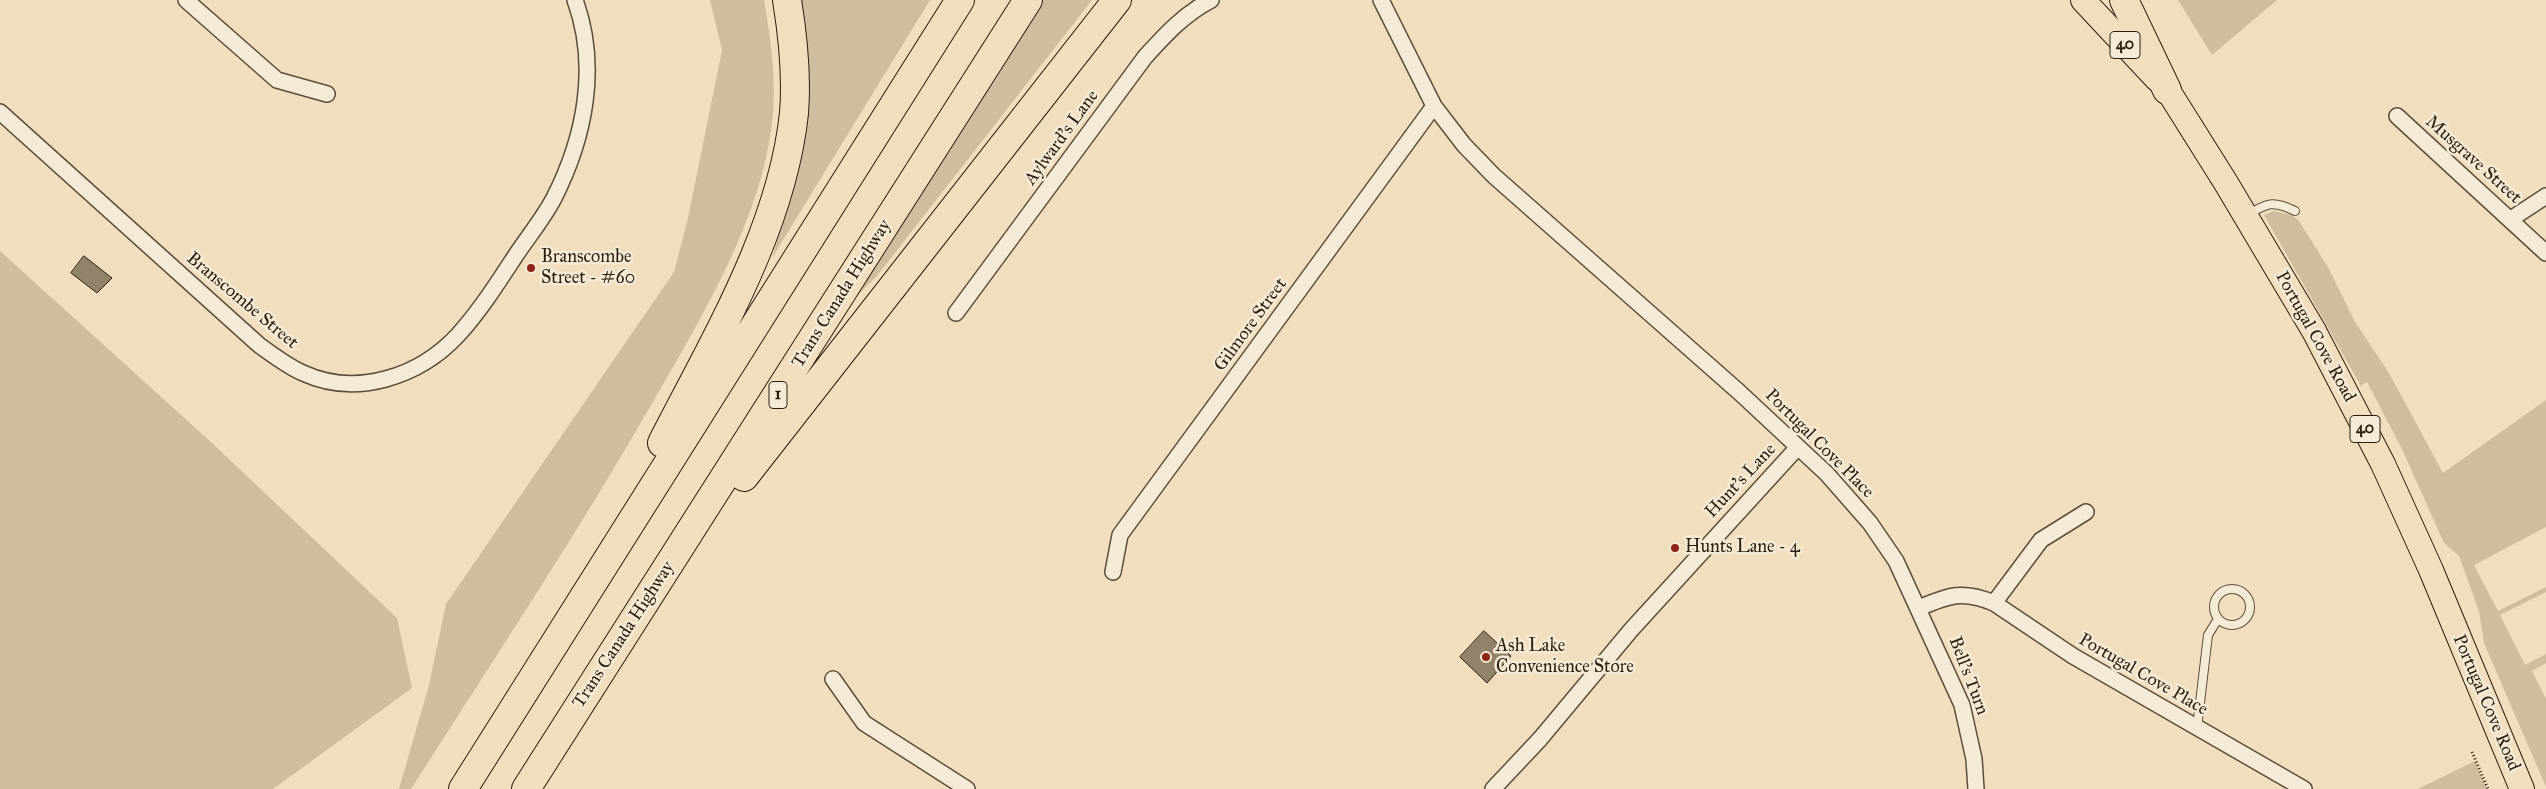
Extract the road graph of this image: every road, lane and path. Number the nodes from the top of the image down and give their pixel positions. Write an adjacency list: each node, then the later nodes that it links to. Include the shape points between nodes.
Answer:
1 (186, 0): 13 (street, via 277,80)
2 (575, 0): 15 (street, Branscombe Street, via 585,45 586,94 578,142 553,200 459,334 426,362 410,371 380,380 348,384 326,381 284,364)
3 (787, 0): 26 (highway, via 794,41 794,113 778,192 741,286)
4 (960, 0): 26 (highway)
5 (1028, 0): 29 (highway, Trans Canada Highway / 1)
6 (1117, 0): 29 (highway)
7 (1212, 0): 22 (street, Aylward's Lane, via 1196,8 1169,30 1145,57)
8 (1381, 0): 14 (street, Portugal Cove Place)
9 (2083, 0): 12 (main road, Portugal Cove Road / 40)
10 (2110, 0): 12 (main road, Portugal Cove Road / 40)
11 (2124, 0): 12 (highway)
12 (2167, 90): 19 (main road, Portugal Cove Road / 40)
13 (327, 94)
14 (1434, 106): 23 (street, Portugal Cove Place, via 1464,145 1494,176); 25 (street, Gilmore Street, via 1120,535)
15 (0, 112)
16 (2397, 116): 20 (street, Musgrave Street)
17 (2546, 196): 20 (street)
18 (2295, 210): 19 (lane, via 2281,203 2266,204)
19 (2245, 216): 41 (main road, Portugal Cove Road / 40, via 2314,331 2383,464)
20 (2510, 219): 21 (street, Musgrave Street)
21 (2546, 253)
22 (956, 313)
23 (1798, 447): 28 (street, Portugal Cove Place, via 1849,497 1870,523 1896,561); 37 (street, Hunt's Lane, via 1637,623 1540,739)
24 (2086, 512): 27 (street, via 2042,540)
25 (1113, 572)
26 (592, 585): 34 (highway)
27 (1994, 603): 28 (street, Portugal Cove Place, via 1956,594); 32 (street, Portugal Cove Place, via 2073,656)
28 (1919, 608): 38 (street, Bell's Turn, via 1962,705 1974,759)
29 (640, 611): 35 (highway, Trans Canada Highway / 1)
30 (2218, 619): 30 (lane, via 2223,623 2240,623 2248,614 2249,602 2242,593 2226,590 2215,602); 32 (lane, via 2208,635)
31 (833, 679): 36 (street, via 864,723)
32 (2197, 728): 39 (street, Portugal Cove Place)
33 (2472, 752): 40 (path)
34 (463, 789)
35 (526, 789)
36 (968, 789)
37 (1493, 789)
38 (1976, 789)
39 (2304, 789)
40 (2488, 789)
41 (2522, 789)

